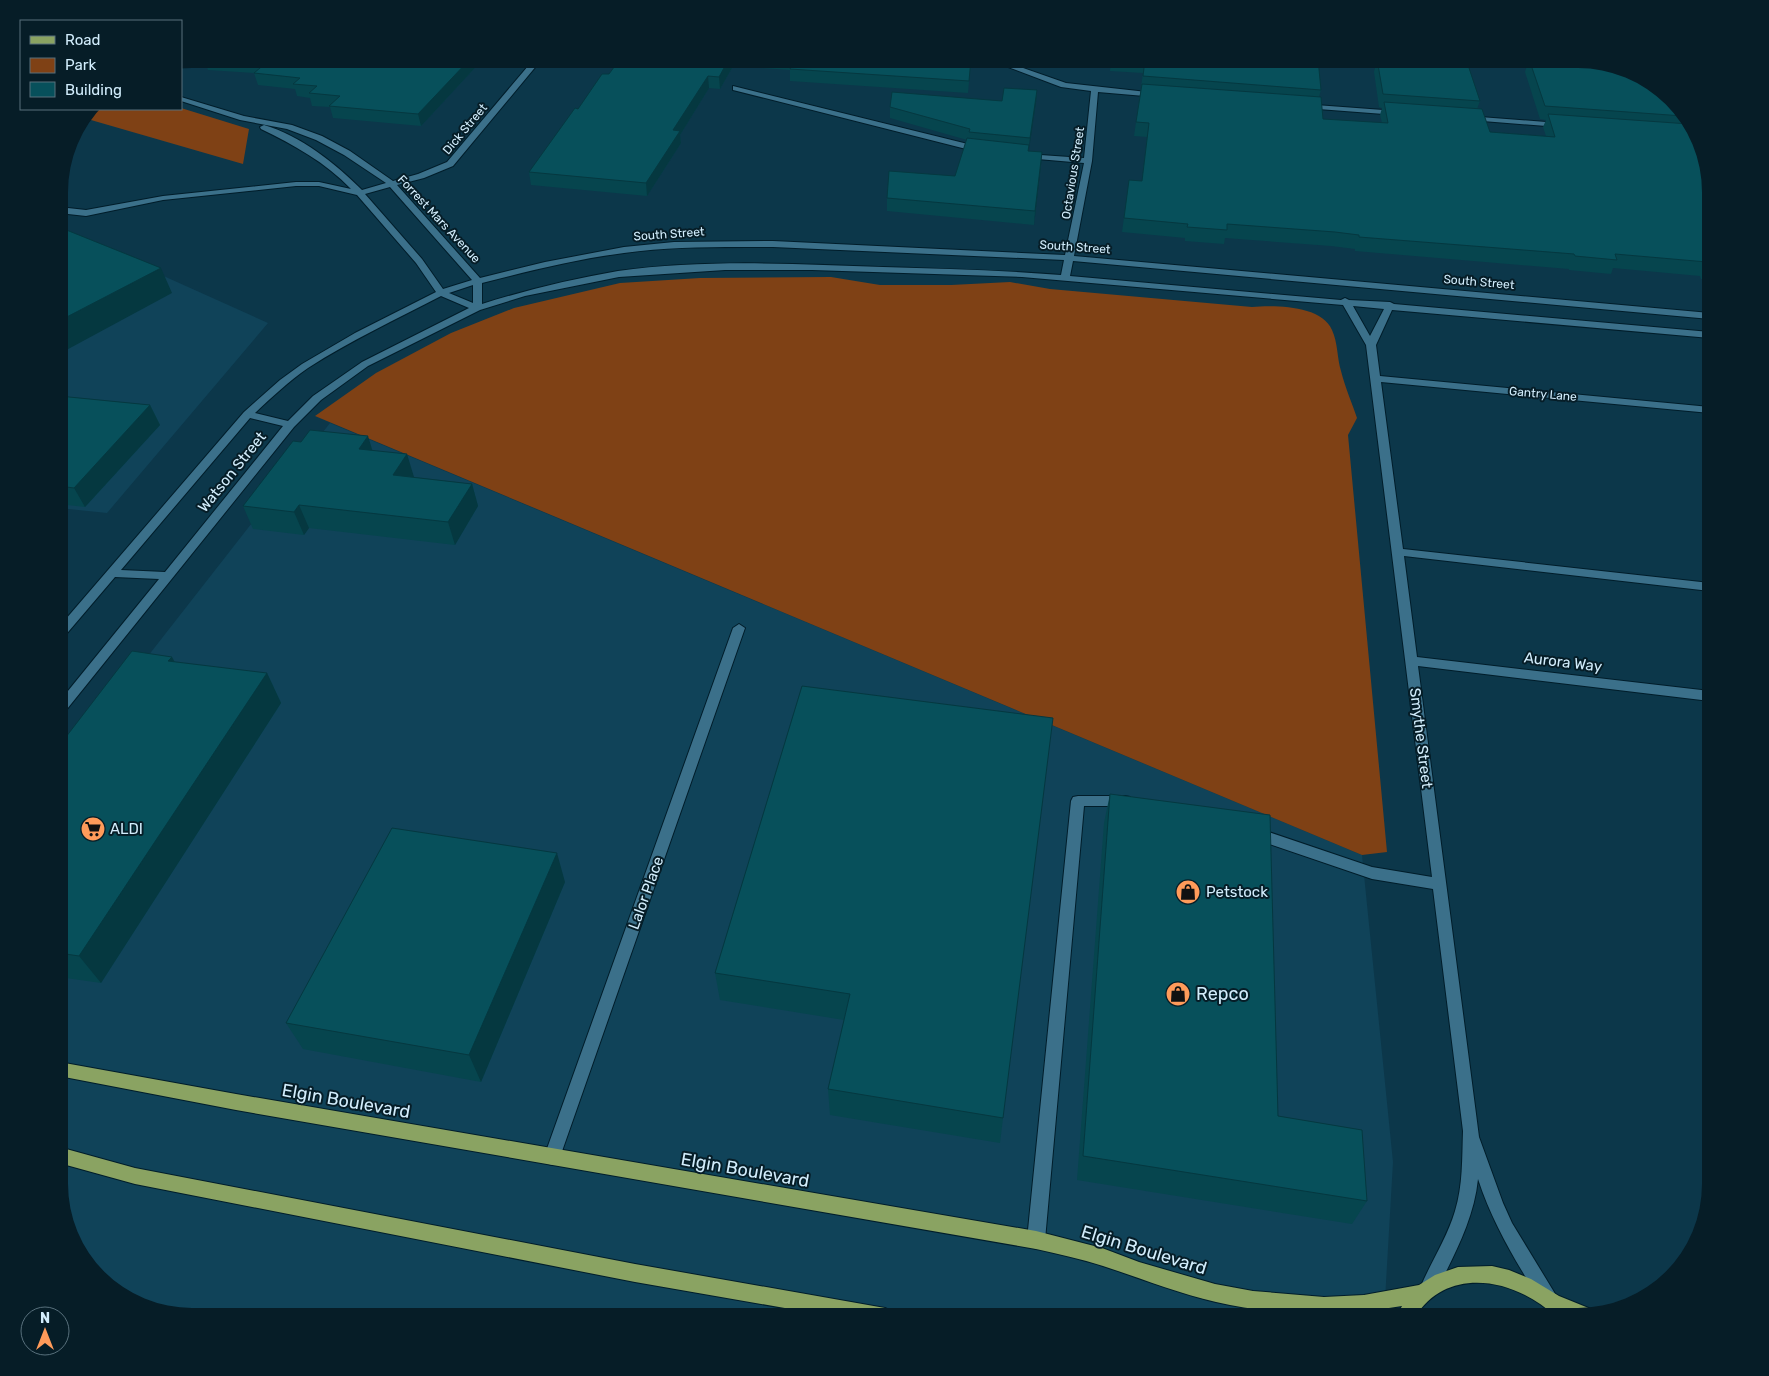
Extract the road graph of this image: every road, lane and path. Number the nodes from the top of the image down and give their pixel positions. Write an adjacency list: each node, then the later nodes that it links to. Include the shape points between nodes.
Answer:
1 (530, 68): 15 (street, Dick Street, via 450,164)
2 (1016, 68): 4 (street, via 1064,85)
3 (736, 88): 12 (street)
4 (1095, 90): 5 (street); 14 (street, Octavious Street)
5 (1164, 96)
6 (182, 99): 9 (street, Forrest Mars Avenue)
7 (1292, 105): 8 (street)
8 (1401, 113)
9 (243, 118): 15 (street, Forrest Mars Avenue, via 289,127 328,142); 16 (street, Forrest Mars Avenue, via 284,136 325,160)
10 (1460, 118): 11 (street)
11 (1569, 126)
12 (994, 152)
13 (1021, 155): 14 (street)
14 (1088, 161): 18 (street, Octavious Street)
15 (392, 184): 16 (street, Dick Street); 20 (street, Forrest Mars Avenue)
16 (360, 193): 17 (street, via 319,184 296,184 163,198 86,213); 22 (street, Forrest Mars Avenue, via 419,261)
17 (68, 211)
18 (1070, 258): 19 (street, Octavious Street); 20 (street, South Street, via 773,244 674,245 568,260); 21 (street, South Street)
19 (1065, 277): 23 (street); 25 (street, via 812,267 663,270 572,283)
20 (478, 281): 22 (street, South Street); 25 (street)
21 (1363, 284): 23 (street); 24 (street); 26 (street, South Street)
22 (441, 293): 25 (street); 31 (street, Watson Street, via 305,366)
23 (1345, 301): 24 (street); 28 (street, Smythe Street)
24 (1390, 305): 27 (street); 28 (street)
25 (477, 308): 32 (street, Watson Street, via 358,369 318,398)
26 (1702, 315)
27 (1702, 334)
28 (1372, 345): 29 (street, Smythe Street)
29 (1376, 378): 30 (street, Gantry Lane); 33 (street, Smythe Street)
30 (1702, 409)
31 (248, 414): 32 (street); 34 (street, Watson Street)
32 (290, 425): 35 (street, Watson Street)
33 (1398, 552): 36 (street); 39 (street, Smythe Street)
34 (111, 573): 35 (street); 37 (street, Watson Street)
35 (168, 576): 41 (street, Watson Street)
36 (1702, 586)
37 (68, 624)
38 (739, 628): 48 (street, Lalor Place)
39 (1411, 661): 40 (street, Aurora Way); 44 (street, Smythe Street)
40 (1702, 695)
41 (68, 700)
42 (1136, 801): 49 (street, via 1078,801)
43 (1237, 827): 44 (street, via 1372,873)
44 (1439, 884): 46 (street, Smythe Street)
45 (68, 1070): 48 (main road, Elgin Boulevard)
46 (1471, 1131): 50 (street, Smythe Street, via 1466,1202); 51 (street, Smythe Street, via 1495,1206)
47 (68, 1157): 52 (main road, via 135,1176 635,1273)
48 (552, 1157): 49 (main road, Elgin Boulevard)
49 (1036, 1240): 50 (main road, Elgin Boulevard, via 1102,1257 1192,1287 1253,1300 1324,1306 1364,1304)
50 (1425, 1291): 51 (main road, Elgin Boulevard, via 1455,1276 1494,1274 1527,1285); 53 (main road)
51 (1552, 1301): 54 (main road); 55 (main road)
52 (834, 1308)
53 (1412, 1308)
54 (1559, 1308)
55 (1567, 1308)

